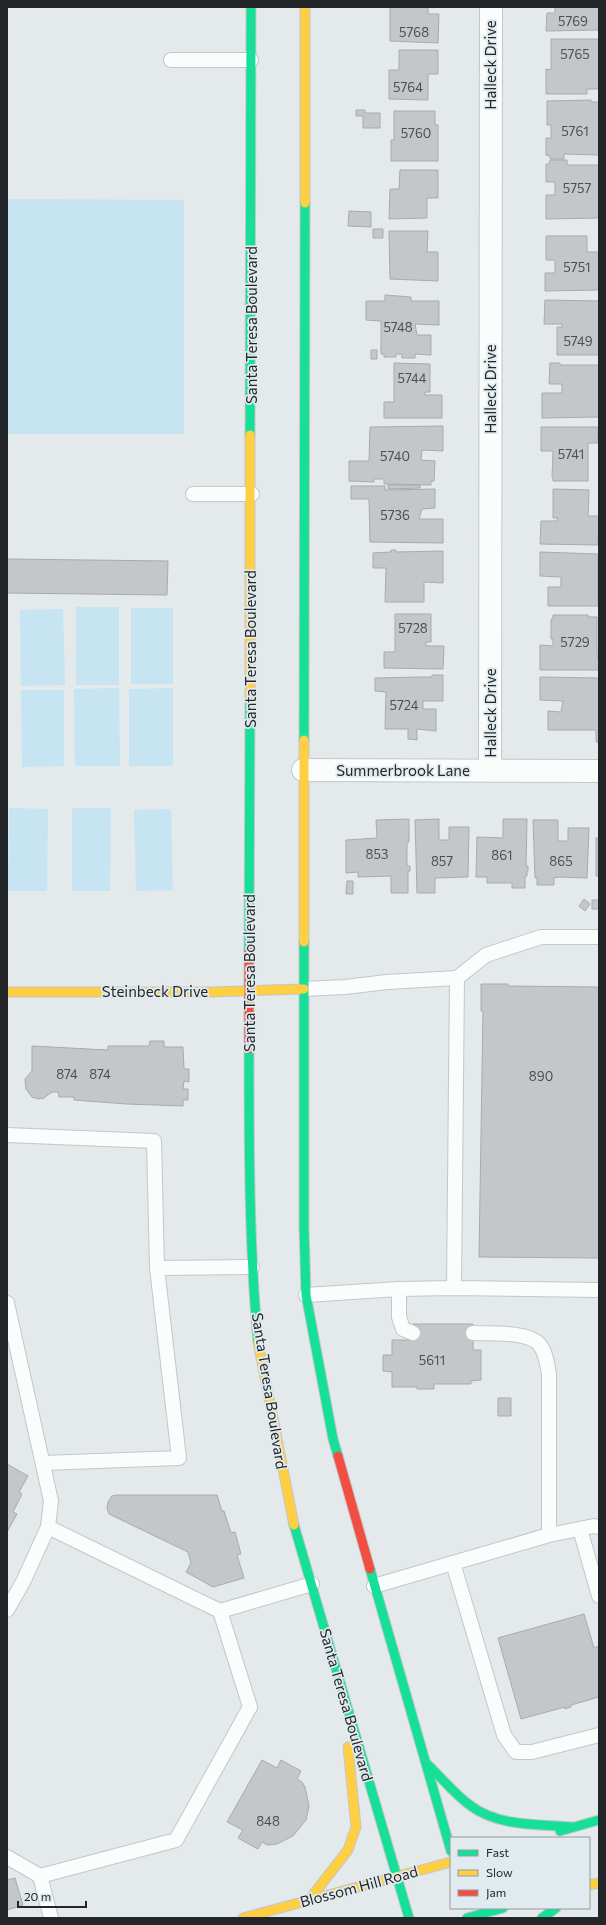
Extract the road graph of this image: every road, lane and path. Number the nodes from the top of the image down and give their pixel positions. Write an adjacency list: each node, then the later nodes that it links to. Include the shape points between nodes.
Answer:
1 (252, 7): 5 (main road, Santa Teresa Boulevard)
2 (305, 7): 8 (main road)
3 (491, 7): 10 (street, Halleck Drive)
4 (171, 60): 5 (lane)
5 (251, 60): 7 (main road, Santa Teresa Boulevard)
6 (193, 494): 7 (lane)
7 (252, 494): 14 (main road, Santa Teresa Boulevard)
8 (303, 770): 10 (street, Summerbrook Lane); 13 (main road)
9 (599, 771): 10 (street, Summerbrook Lane)
10 (490, 772)
11 (599, 937): 12 (lane, via 540,937 486,955)
12 (457, 978): 13 (lane); 19 (lane)
13 (304, 989): 14 (main road, Steinbeck Drive); 22 (main road)
14 (250, 991): 15 (main road, Steinbeck Drive); 17 (main road, Santa Teresa Boulevard, via 249,1170)
15 (7, 992)
16 (7, 1135): 18 (lane, via 154,1141)
17 (252, 1267): 18 (lane); 32 (main road, Santa Teresa Boulevard, via 258,1342 294,1525)
18 (157, 1268): 26 (lane, via 179,1458)
19 (454, 1288): 20 (lane); 21 (lane)
20 (399, 1289): 22 (lane); 24 (lane, via 399,1317 403,1328)
21 (599, 1290)
22 (306, 1295): 33 (main road, via 333,1439)
23 (7, 1303): 26 (lane)
24 (413, 1333)
25 (473, 1333): 30 (lane, via 531,1337 540,1345 546,1356 549,1374)
26 (43, 1463): 27 (lane, via 51,1501)
27 (48, 1527): 35 (lane); 36 (lane)
28 (599, 1527): 29 (lane)
29 (580, 1529): 30 (lane); 34 (lane)
30 (549, 1535): 31 (lane)
31 (453, 1563): 33 (lane); 38 (lane, via 504,1735 516,1752 532,1752)
32 (312, 1584): 36 (lane); 37 (main road, Santa Teresa Boulevard)
33 (374, 1586): 39 (main road)
34 (599, 1596)
35 (7, 1610)
36 (220, 1611): 46 (lane, via 250,1707 176,1840)
37 (342, 1688): 47 (main road, Santa Teresa Boulevard); 48 (main road, via 356,1827 348,1850)
38 (599, 1735)
39 (426, 1763): 41 (main road, via 472,1808 488,1816 508,1821); 43 (main road)
40 (599, 1820): 41 (main road)
41 (573, 1827): 42 (main road)
42 (547, 1834)
43 (450, 1847)
44 (7, 1857): 46 (lane)
45 (450, 1862): 47 (main road, Blossom Hill Road)
46 (40, 1876): 52 (lane)
47 (396, 1878): 48 (main road, Blossom Hill Road); 54 (main road, Santa Teresa Boulevard)
48 (309, 1900): 53 (main road, Blossom Hill Road)
49 (498, 1909): 51 (main road)
50 (555, 1909): 55 (main road)
51 (469, 1915)
52 (51, 1918)
53 (243, 1918)
54 (409, 1918)
55 (542, 1918)

